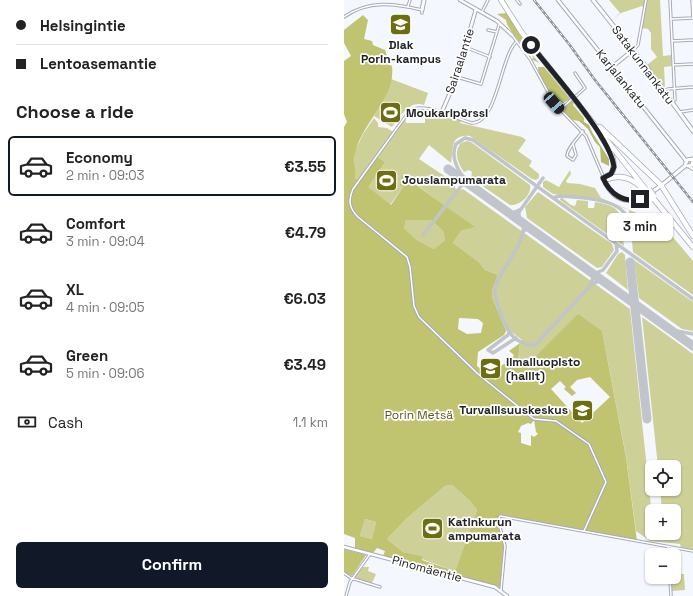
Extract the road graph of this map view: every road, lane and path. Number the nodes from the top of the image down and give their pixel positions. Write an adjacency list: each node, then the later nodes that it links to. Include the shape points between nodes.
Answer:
1 (410, 0): 15 (street)
2 (424, 0): 17 (main road)
3 (460, 0): 16 (street)
4 (488, 0): 18 (street)
5 (502, 0): 43 (highway, via 522,33); 48 (highway)
6 (517, 0): 14 (street)
7 (558, 0): 34 (street, Karjalankatu)
8 (593, 0): 30 (main road, Satakunnankatu)
9 (646, 0): 30 (street, via 638,46)
10 (670, 0): 21 (street)
11 (692, 0): 20 (street)
12 (393, 1): 13 (street)
13 (393, 4): 15 (street); 19 (street, via 382,2 361,5)
14 (520, 4)
15 (408, 7): 17 (street)
16 (476, 9): 18 (street); 29 (street, Sairaalantie)
17 (422, 11)
18 (482, 12): 22 (street)
19 (344, 17)
20 (693, 18): 21 (street)
21 (671, 19): 28 (street)
22 (500, 23): 24 (street); 25 (street)
23 (488, 30): 24 (street)
24 (497, 32): 31 (street)
25 (512, 35): 27 (street)
26 (693, 40): 28 (street)
27 (517, 41): 44 (street, via 530,59 547,93); 47 (street, via 510,48 495,99 480,120 472,124)
28 (672, 41): 33 (street)
29 (466, 47): 31 (street); 36 (street, Sairaalantie)
30 (633, 50): 34 (street); 39 (main road, Satakunnankatu)
31 (490, 57): 36 (street, via 481,84)
32 (693, 64): 33 (street)
33 (673, 65): 38 (street)
34 (612, 67): 52 (street, Karjalankatu)
35 (575, 73): 40 (street, via 585,88)
36 (457, 77): 47 (street, Sairaalantie)
37 (693, 87): 38 (street)
38 (675, 88): 39 (street); 42 (street)
39 (663, 91): 46 (main road, Satakunnankatu)
40 (576, 96)
41 (572, 99): 44 (street)
42 (675, 100)
43 (580, 107): 53 (highway, via 602,138 612,159 613,171); 55 (highway)
44 (560, 110): 50 (street)
45 (693, 110): 46 (street)
46 (678, 112): 49 (main road, Satakunnankatu)
47 (441, 114): 60 (street, via 424,107 410,110 353,189 350,197 352,210 381,238 407,258 415,310 425,323 478,374 530,416 559,423 591,447 606,482)
48 (599, 127): 54 (highway); 55 (highway)
49 (693, 131)
50 (584, 133): 51 (street); 53 (street, via 591,144)
51 (573, 144): 51 (street, via 566,155 572,160 576,155)
52 (690, 164): 54 (main road)
53 (604, 179): 54 (main road, via 614,194 631,200 643,198); 55 (highway, via 626,178)
54 (661, 185): 57 (highway)
55 (647, 191): 56 (highway, bridge)
56 (653, 198): 58 (highway); 59 (highway)
57 (693, 236)
58 (693, 243)
59 (693, 247)
60 (584, 531): 61 (street); 69 (street, via 499,517 505,546)
61 (668, 546): 63 (street)
62 (344, 547): 64 (street, Pinomäentie)
63 (693, 551)
64 (370, 554): 66 (street); 69 (street, Pinomäentie)
65 (344, 573): 66 (street)
66 (352, 578): 68 (street); 70 (street)
67 (670, 584): 72 (street)
68 (380, 587)
69 (502, 590): 71 (street, Pinomäentie)
70 (346, 596)
71 (508, 596)
72 (671, 596)

